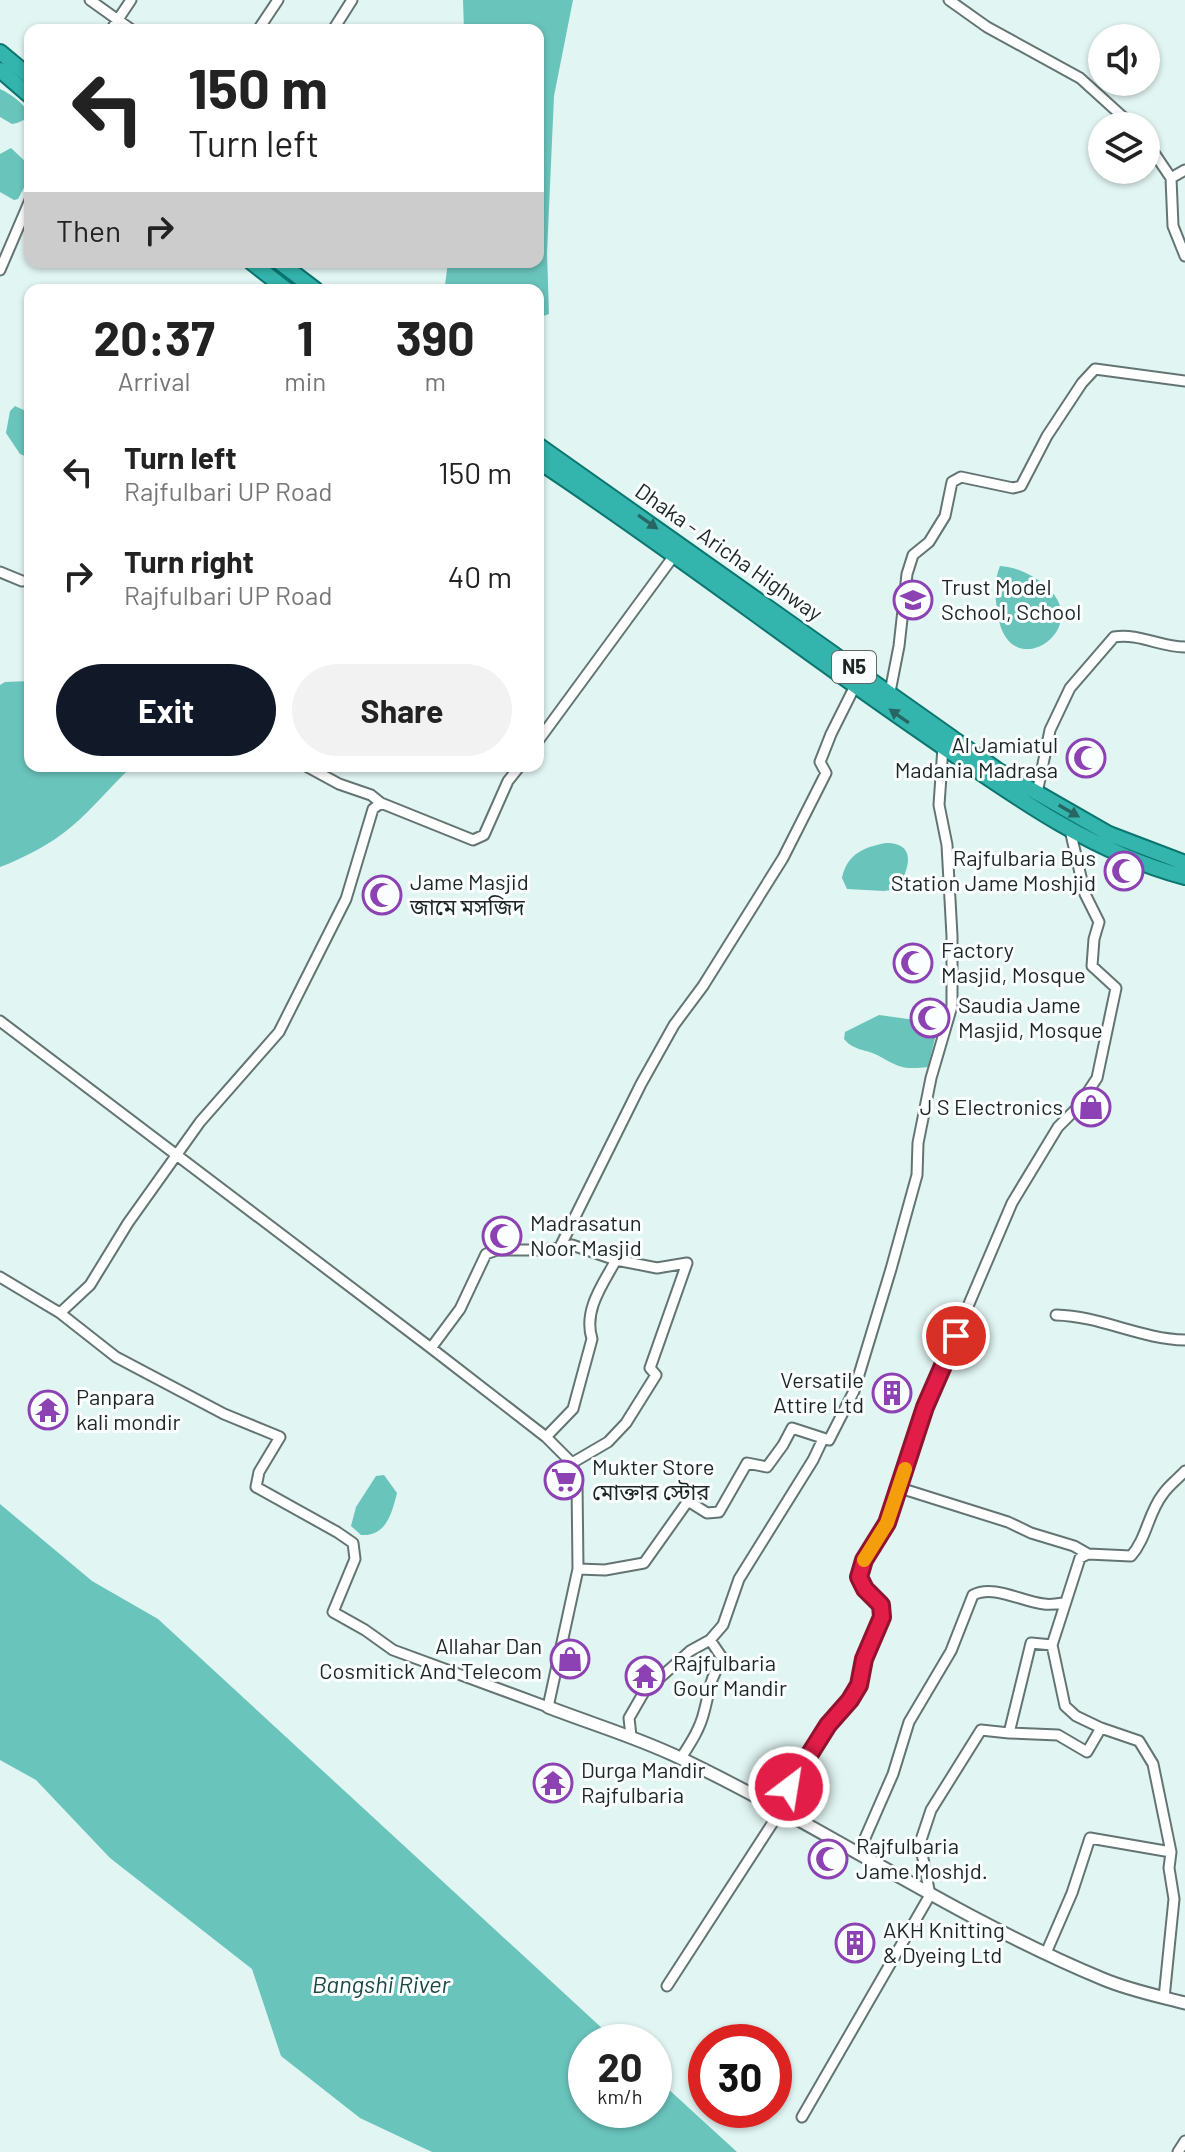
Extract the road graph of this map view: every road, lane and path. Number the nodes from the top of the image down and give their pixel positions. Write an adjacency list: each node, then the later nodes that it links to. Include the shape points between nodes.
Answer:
1 (90, 0): 6 (street)
2 (131, 0): 6 (street)
3 (278, 0): 9 (street)
4 (352, 0): 10 (street)
5 (949, 0): 15 (street, via 1080,78)
6 (117, 21): 7 (street); 8 (street)
7 (115, 24)
8 (122, 24)
9 (262, 24)
10 (337, 24)
11 (0, 52): 13 (highway)
12 (0, 70): 14 (highway)
13 (24, 72)
14 (24, 91)
15 (1118, 112)
16 (1160, 162): 18 (street)
17 (1185, 170): 18 (street)
18 (1171, 178): 20 (street, via 1173,226)
19 (24, 214): 23 (street)
20 (1185, 256)
21 (259, 268): 24 (highway)
22 (287, 268): 25 (highway)
23 (0, 270)
24 (279, 284)
25 (308, 284)
26 (1185, 381): 34 (street, via 1095,369 1047,436 1021,486 961,477 952,482 945,516 929,542 913,555 907,574)
27 (544, 449): 34 (highway, Dhaka - Aricha Highway / N5, one-way to 34)
28 (544, 465): 29 (highway, Dhaka - Aricha Highway / N5)
29 (673, 557): 33 (highway, Dhaka - Aricha Highway / N5); 35 (street)
30 (0, 572): 31 (street)
31 (22, 581)
32 (1185, 647): 39 (street, via 1129,634 1114,637 1070,688 1050,730)
33 (855, 686): 36 (highway, Dhaka - Aricha Highway / N5, one-way to 33); 46 (street, via 820,762 826,773 783,858 674,1025)
34 (890, 692): 39 (highway, Dhaka - Aricha Highway / N5)
35 (544, 733)
36 (943, 747): 41 (highway, Dhaka - Aricha Highway / N5, via 1023,803); 54 (street, via 939,805 947,845 952,1006 931,1078 917,1175 891,1269 854,1391 832,1437)
37 (317, 772): 40 (street)
38 (515, 772): 40 (street, via 484,835 473,840)
39 (1037, 793): 42 (highway, Dhaka - Aricha Highway / N5, one-way to 42, via 1109,834)
40 (381, 803): 45 (street, via 373,809 346,899 279,1032)
41 (1070, 828): 43 (highway, Dhaka - Aricha Highway / N5, via 1111,850); 57 (street, via 1085,894 1099,922 1092,966 1116,988 1097,1078 1058,1127 1012,1203 925,1407)
42 (1185, 863)
43 (1185, 877)
44 (0, 1021): 45 (street)
45 (176, 1156): 49 (street, via 90,1285); 52 (street)
46 (559, 1249): 47 (street, via 572,1245); 52 (street, via 486,1254 460,1309)
47 (616, 1260): 53 (street, via 590,1312 592,1339 573,1409); 55 (street, via 657,1268 687,1263 650,1368 656,1375 608,1442)
48 (0, 1277): 49 (street)
49 (60, 1313): 63 (street, via 116,1357 280,1437 256,1487 353,1543 355,1559 333,1612 393,1650)
50 (1056, 1315): 51 (street)
51 (1185, 1340)
52 (431, 1348): 53 (street)
53 (546, 1437): 55 (street)
54 (823, 1439): 59 (street, via 792,1428 767,1467 747,1463 719,1512 707,1513 688,1501 644,1563); 61 (street, via 739,1579 723,1625)
55 (572, 1463): 59 (street)
56 (1185, 1471): 58 (street, via 1162,1495 1131,1556)
57 (900, 1488): 58 (street); 68 (street, via 859,1577 881,1605 882,1617 859,1685 814,1745)
58 (1088, 1554): 60 (street, via 1080,1558)
59 (578, 1569): 63 (street)
60 (1063, 1603): 62 (street); 70 (street, via 998,1593 973,1595 951,1651 909,1722)
61 (710, 1640): 66 (street, via 644,1692 629,1718); 67 (street, via 723,1659 711,1676 704,1713)
62 (1052, 1645): 64 (street, via 1065,1706); 65 (street, via 1031,1643)
63 (548, 1707): 66 (street)
64 (1101, 1728): 65 (street, via 1087,1752 1058,1735); 69 (street, via 1139,1741 1153,1764)
65 (1009, 1733): 71 (street, via 981,1730 931,1810 920,1843)
66 (631, 1736): 67 (street)
67 (681, 1758): 68 (street)
68 (778, 1809): 70 (street); 73 (street)
69 (1171, 1852): 72 (street, via 1090,1838); 74 (street, via 1174,1899)
70 (858, 1854): 71 (street)
71 (930, 1895): 72 (street); 76 (street)
72 (1046, 1953): 74 (street)
73 (667, 1986)
74 (1164, 1998): 75 (street)
75 (1185, 2003)
76 (802, 2117)
77 (1185, 2141): 78 (street)
78 (1178, 2152)

